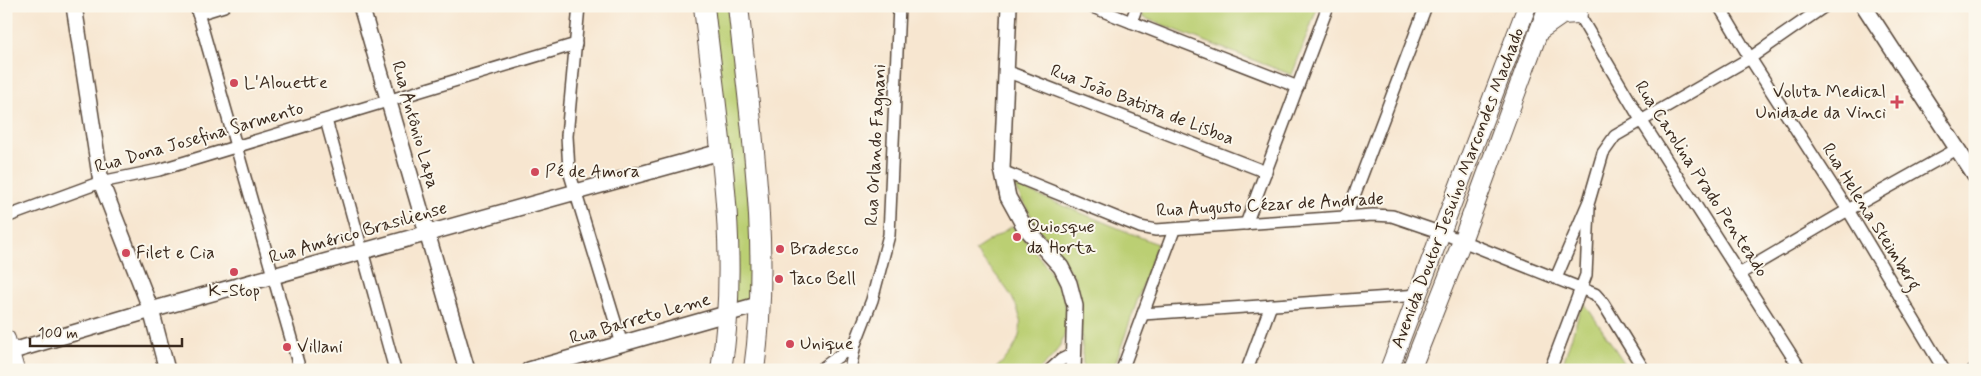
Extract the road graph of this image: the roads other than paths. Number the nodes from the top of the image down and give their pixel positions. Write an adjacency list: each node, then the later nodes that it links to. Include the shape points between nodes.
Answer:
1 (74, 6): 37 (street)
2 (224, 6): 19 (street)
3 (362, 6): 28 (street, Rua Antônio Lapa)
4 (579, 6): 24 (street)
5 (696, 6): 23 (street)
6 (704, 6): 23 (highway)
7 (738, 6): 54 (highway, via 757,180)
8 (899, 6): 60 (street, Rua Orlando Fagnani, via 889,235 872,300)
9 (1009, 6): 26 (street)
10 (1090, 6): 21 (street)
11 (1137, 6): 21 (street)
12 (1328, 6): 27 (street)
13 (1426, 6): 42 (street)
14 (1527, 6): 46 (main road, Avenida Doutor Jesuíno Marcondes Machado)
15 (1548, 6): 22 (main road, Avenida Doutor Jesuíno Marcondes Machado)
16 (1719, 6): 25 (street, Rua Helena Steimberg)
17 (1825, 6): 25 (street)
18 (1864, 6): 32 (street)
19 (197, 10): 31 (street)
20 (1576, 10): 22 (main road, via 1562,15); 30 (street, Rua Carolina Prado Penteado)
21 (1131, 22): 27 (street)
22 (1539, 31): 47 (main road, Avenida Doutor Jesuíno Marcondes Machado)
23 (708, 40): 33 (highway)
24 (576, 44): 28 (street, Rua Dona Josefina Sarmento); 38 (street, via 566,136)
25 (1750, 58): 30 (street); 40 (street, Rua Helena Steimberg)
26 (1006, 71): 34 (street); 35 (street, Rua João Batista de Lisboa)
27 (1298, 87): 35 (street)
28 (389, 101): 29 (street, Rua Dona Josefina Sarmento); 45 (street, Rua Antônio Lapa)
29 (326, 120): 31 (street, Rua Dona Josefina Sarmento); 48 (street)
30 (1641, 120): 39 (street, via 1615,136 1603,153); 49 (street, Rua Carolina Prado Penteado)
31 (235, 146): 37 (street, Rua Dona Josefina Sarmento, via 159,170); 50 (street)
32 (1957, 148): 36 (street); 40 (street)
33 (720, 152): 38 (street, Rua Américo Brasiliense); 57 (highway, via 726,197)
34 (1002, 171): 44 (street, Rua Augusto Cézar de Andrade, via 1140,227); 62 (street, via 1008,196 1024,226 1061,267 1069,283 1075,306)
35 (1266, 172): 43 (street)
36 (1975, 176)
37 (101, 182): 41 (street, Rua Dona Josefina Sarmento); 56 (street)
38 (575, 194): 45 (street, Rua Américo Brasiliense); 59 (street)
39 (1589, 201): 51 (street); 52 (street, via 1588,267)
40 (1848, 210): 49 (street); 82 (street, Rua Helena Steimberg)
41 (6, 217)
42 (1346, 217): 43 (street, Rua Augusto Cézar de Andrade); 46 (street, Rua Augusto Cézar de Andrade, via 1392,216)
43 (1246, 224): 44 (street, Rua Augusto Cézar de Andrade)
44 (1174, 230): 58 (street)
45 (427, 233): 48 (street, Rua Américo Brasiliense); 67 (street, Rua Antônio Lapa)
46 (1442, 233): 47 (street, Rua Augusto Cézar de Andrade); 53 (main road, Avenida Doutor Jesuíno Marcondes Machado)
47 (1462, 241): 51 (street, Rua Augusto Cézar de Andrade); 78 (main road, Avenida Doutor Jesuíno Marcondes Machado)
48 (362, 252): 50 (street, Rua Américo Brasiliense); 66 (street)
49 (1741, 273): 81 (street, Rua Carolina Prado Penteado)
50 (274, 276): 56 (street, Rua Américo Brasiliense); 65 (street)
51 (1556, 278): 52 (street, Rua Augusto Cézar de Andrade)
52 (1581, 288): 79 (street); 80 (street, Rua Augusto Cézar de Andrade, via 1595,294 1603,303)
53 (1419, 295): 55 (street); 77 (main road, Avenida Doutor Jesuíno Marcondes Machado)
54 (761, 304): 57 (street, Rua Barreto Leme); 70 (highway)
55 (1271, 305): 58 (street); 76 (street)
56 (151, 310): 61 (street, Rua Américo Brasiliense); 64 (street)
57 (728, 314): 59 (street, Rua Barreto Leme); 69 (highway)
58 (1143, 314): 75 (street)
59 (622, 344): 68 (street, Rua Barreto Leme)
60 (855, 344): 71 (street); 72 (street, Rua Orlando Fagnani)
61 (7, 348): 63 (main road)
62 (1073, 354): 73 (street); 74 (street)
63 (16, 370)
64 (167, 370)
65 (300, 370)
66 (395, 370)
67 (467, 370)
68 (529, 370)
69 (721, 370)
70 (754, 370)
71 (820, 370)
72 (850, 370)
73 (1050, 370)
74 (1073, 370)
75 (1122, 370)
76 (1247, 370)
77 (1389, 370)
78 (1410, 370)
79 (1550, 370)
80 (1644, 370)
81 (1801, 370)
82 (1944, 370)

